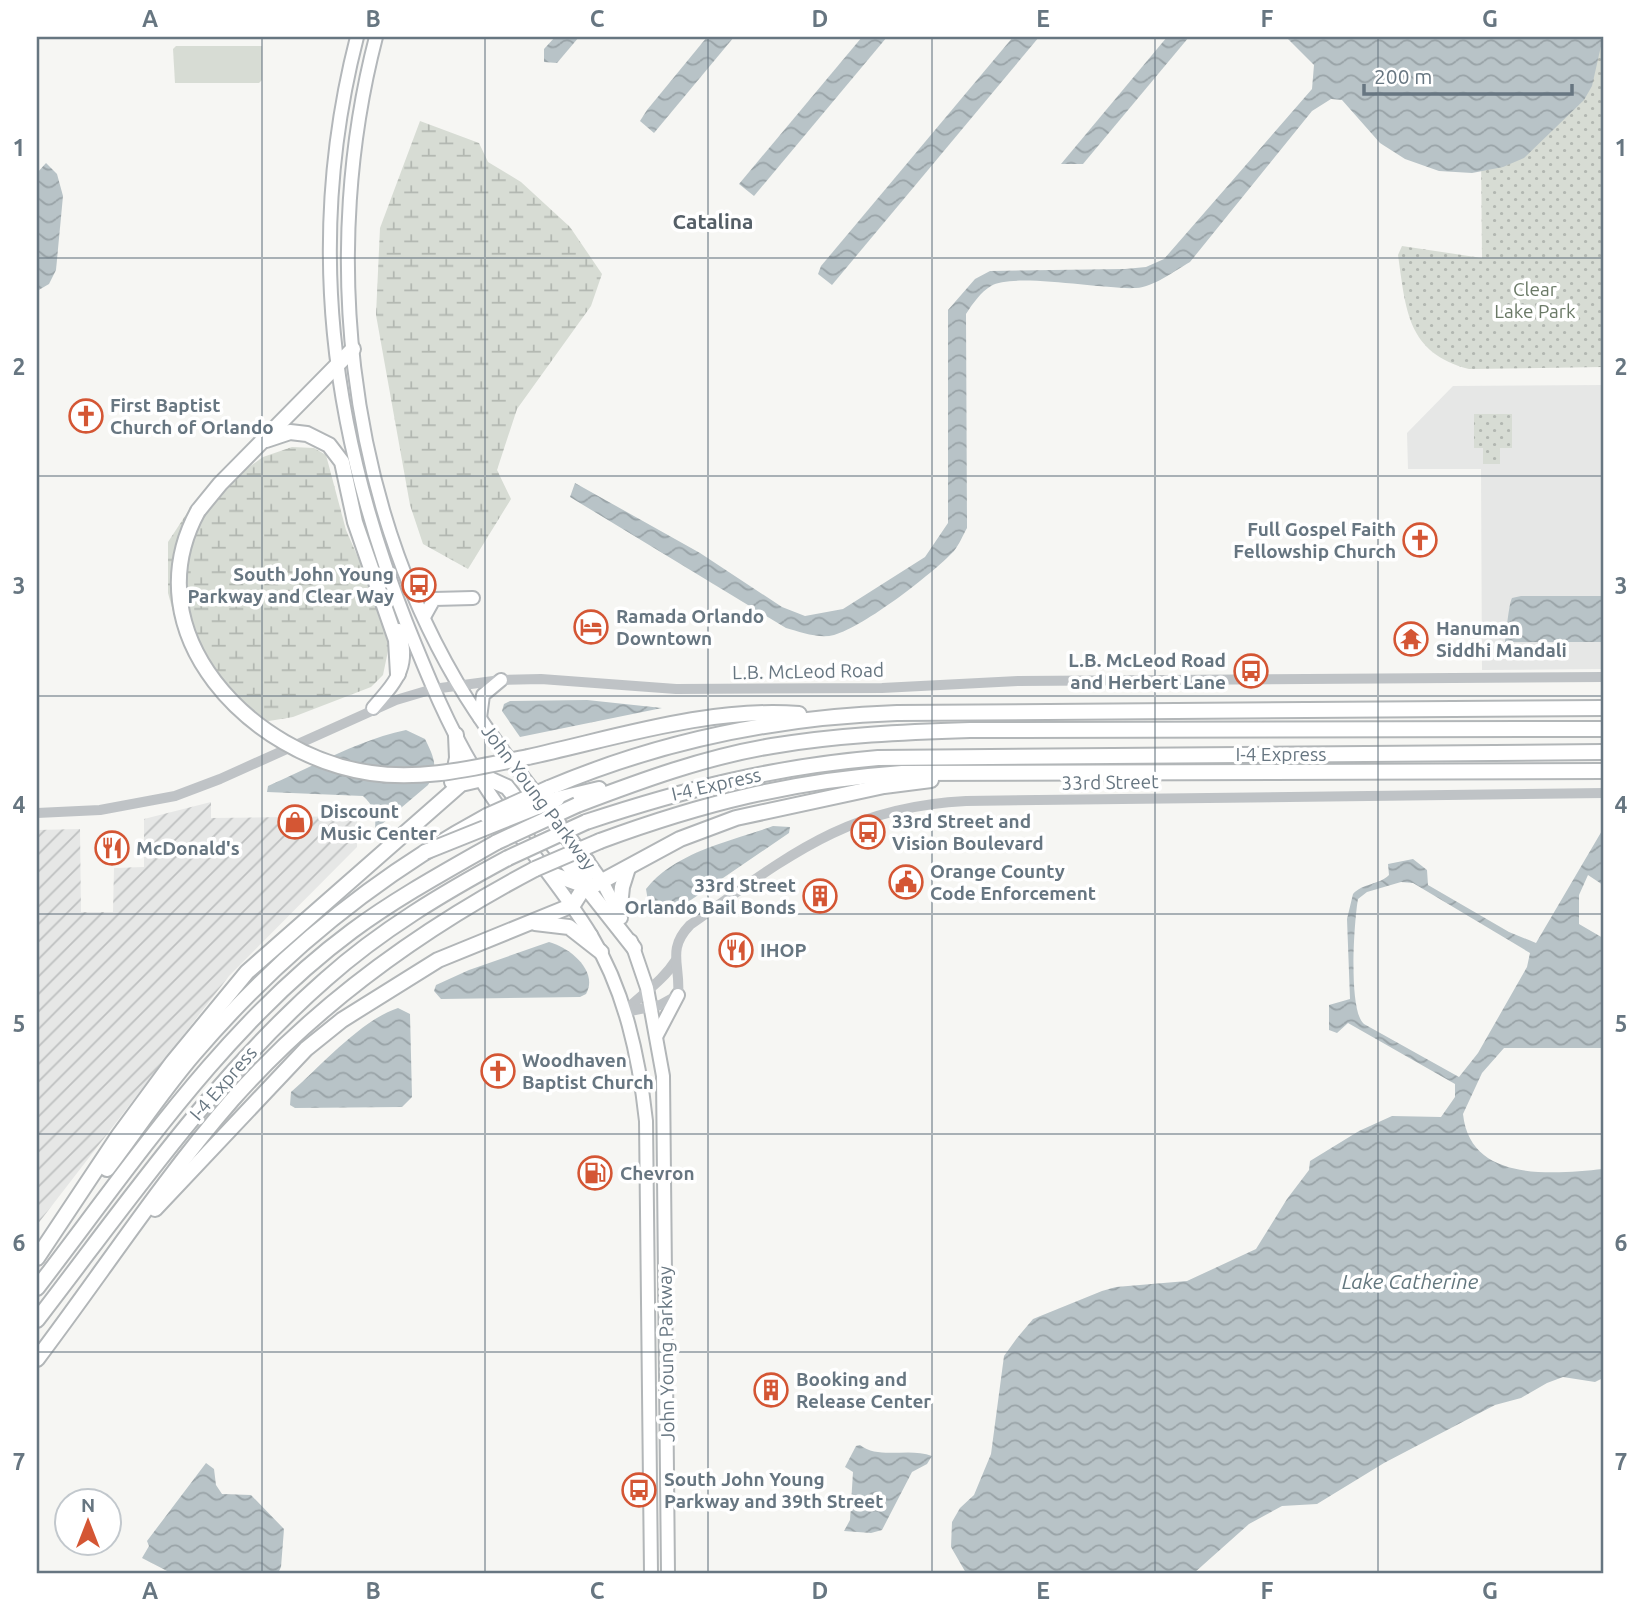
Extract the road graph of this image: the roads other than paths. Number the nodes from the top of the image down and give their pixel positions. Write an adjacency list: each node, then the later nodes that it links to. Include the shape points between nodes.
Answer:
1 (357, 37): 4 (main road, John Young Parkway, via 333,184 330,281)
2 (376, 37): 3 (main road, John Young Parkway, via 350,199)
3 (354, 349): 4 (highway); 8 (main road, John Young Parkway, via 385,512)
4 (337, 367): 5 (highway); 6 (main road, John Young Parkway, via 360,487)
5 (266, 440): 9 (highway, via 289,432 307,434 329,445 342,462 355,522 396,639); 16 (highway, bridge, via 198,511 179,571 184,625 223,692 266,731 322,761 384,775 437,775 732,716)
6 (393, 589): 9 (main road, via 391,604 404,650); 13 (main road, John Young Parkway)
7 (473, 598): 8 (main road, via 434,599)
8 (424, 617): 12 (main road, John Young Parkway)
9 (398, 674): 14 (main road)
10 (1603, 677): 11 (street, L.B. McLeod Road, via 1043,681 687,690)
11 (501, 680): 12 (street, L.B. McLeod Road); 17 (main road, via 483,695)
12 (458, 684): 13 (street, L.B. McLeod Road); 17 (main road, John Young Parkway)
13 (433, 689): 14 (street, L.B. McLeod Road); 19 (main road, John Young Parkway)
14 (373, 708): 28 (street, L.B. McLeod Road, via 175,796 112,809)
15 (1603, 708): 16 (highway)
16 (824, 717): 25 (highway, via 679,743)
17 (480, 719): 30 (main road, John Young Parkway)
18 (1603, 729): 23 (highway, I-4 Express, via 889,733 770,746)
19 (456, 735): 24 (main road, John Young Parkway); 27 (highway, via 456,769)
20 (1603, 752): 51 (highway, I-4 Express, bridge, via 878,758 721,781 586,822 508,858 418,909 327,978 203,1103)
21 (1023, 771): 22 (highway); 31 (highway, via 884,786 771,809 709,827); 47 (highway, bridge, via 902,773 807,782 683,810 535,869 453,914 325,1009 233,1099)
22 (1603, 771)
23 (665, 773): 25 (highway); 50 (highway, I-4 Express, bridge, via 577,805 497,842 418,886 351,932 273,999 204,1071)
24 (479, 777): 27 (highway); 32 (main road, John Young Parkway); 34 (highway, via 497,780 514,794)
25 (553, 793): 29 (highway, bridge); 29 (highway, bridge, via 487,816)
26 (1603, 793): 40 (street, 33rd Street, via 966,801 918,806 844,826 806,846 690,925 677,941)
27 (442, 799): 49 (highway, via 247,972 142,1104)
28 (37, 813)
29 (425, 852): 49 (highway, via 302,945 216,1029)
30 (587, 861): 33 (main road, John Young Parkway); 34 (highway)
31 (628, 868): 33 (highway); 36 (highway)
32 (552, 874): 34 (highway); 35 (main road, John Young Parkway)
33 (603, 883): 34 (highway); 36 (main road, John Young Parkway)
34 (585, 886): 35 (highway); 38 (highway)
35 (573, 905): 37 (highway); 39 (main road, John Young Parkway)
36 (620, 916): 38 (main road, John Young Parkway)
37 (526, 923): 39 (highway, via 569,927); 47 (highway, via 438,960 342,1020 306,1049)
38 (634, 948): 41 (main road, John Young Parkway)
39 (601, 951): 44 (main road, John Young Parkway)
40 (676, 960): 41 (street, 33rd Street, via 664,978); 42 (street, 33rd Street)
41 (648, 988): 43 (main road, John Young Parkway); 44 (street, 33rd Street)
42 (678, 995): 43 (street); 45 (main road)
43 (651, 1007): 44 (street); 45 (main road, John Young Parkway)
44 (625, 1012): 46 (main road, John Young Parkway, via 645,1110)
45 (657, 1035): 48 (main road, John Young Parkway, via 664,1101)
46 (648, 1227): 48 (main road); 54 (main road, John Young Parkway)
47 (128, 1234): 53 (highway)
48 (665, 1258): 55 (main road, John Young Parkway)
49 (37, 1260)
50 (37, 1288)
51 (41, 1315): 52 (highway, I-4 Express)
52 (37, 1328)
53 (37, 1359)
54 (650, 1440): 55 (main road); 56 (main road, John Young Parkway)
55 (667, 1486): 57 (main road, John Young Parkway)
56 (651, 1573)
57 (668, 1573)

